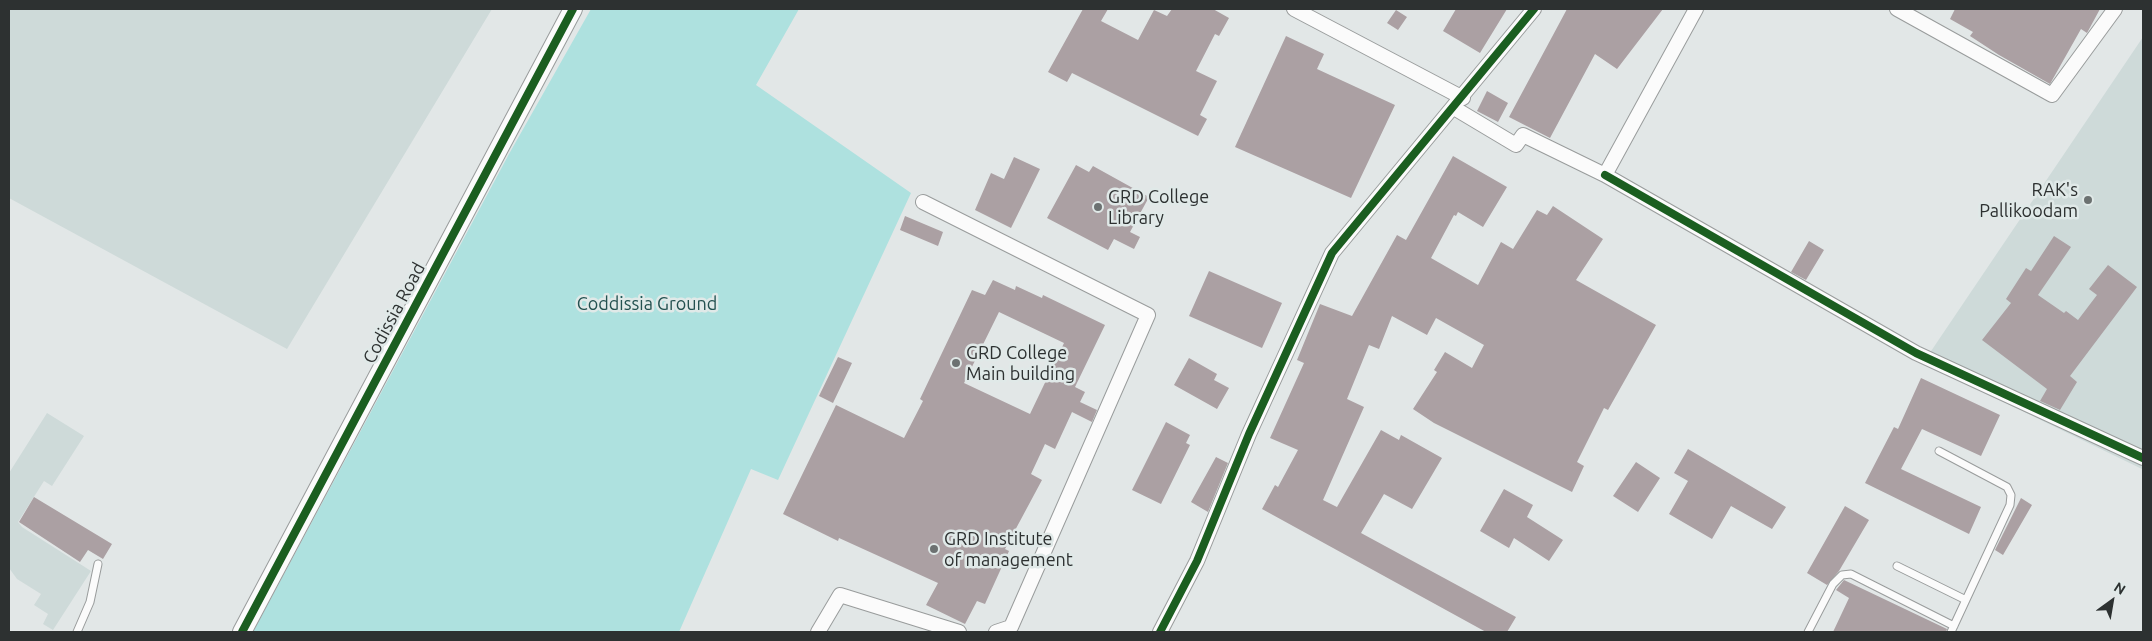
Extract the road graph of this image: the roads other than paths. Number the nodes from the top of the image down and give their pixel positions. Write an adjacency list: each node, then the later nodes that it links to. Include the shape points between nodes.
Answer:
1 (573, 9): 17 (street, Codissia Road)
2 (1294, 9): 7 (street)
3 (1534, 9): 7 (street)
4 (1696, 9): 8 (street)
5 (1897, 9): 6 (street, via 2052,95)
6 (2115, 9)
7 (1458, 103): 8 (street, via 1516,145 1523,135); 21 (street, via 1332,253 1249,434 1198,561)
8 (1605, 175): 11 (street, via 1916,353)
9 (923, 202): 20 (street, via 1148,315 1011,627)
10 (1939, 451): 14 (lane, via 2006,487 2011,496 2010,505)
11 (2143, 458)
12 (98, 564): 16 (lane, via 90,602)
13 (1897, 566): 14 (lane)
14 (1966, 600): 15 (lane)
15 (1953, 629): 22 (lane, via 1851,574 1842,575 1833,584)
16 (77, 632)
17 (242, 632)
18 (818, 632): 19 (street, via 840,595)
19 (959, 632)
20 (999, 632)
21 (1160, 632)
22 (1808, 632)

